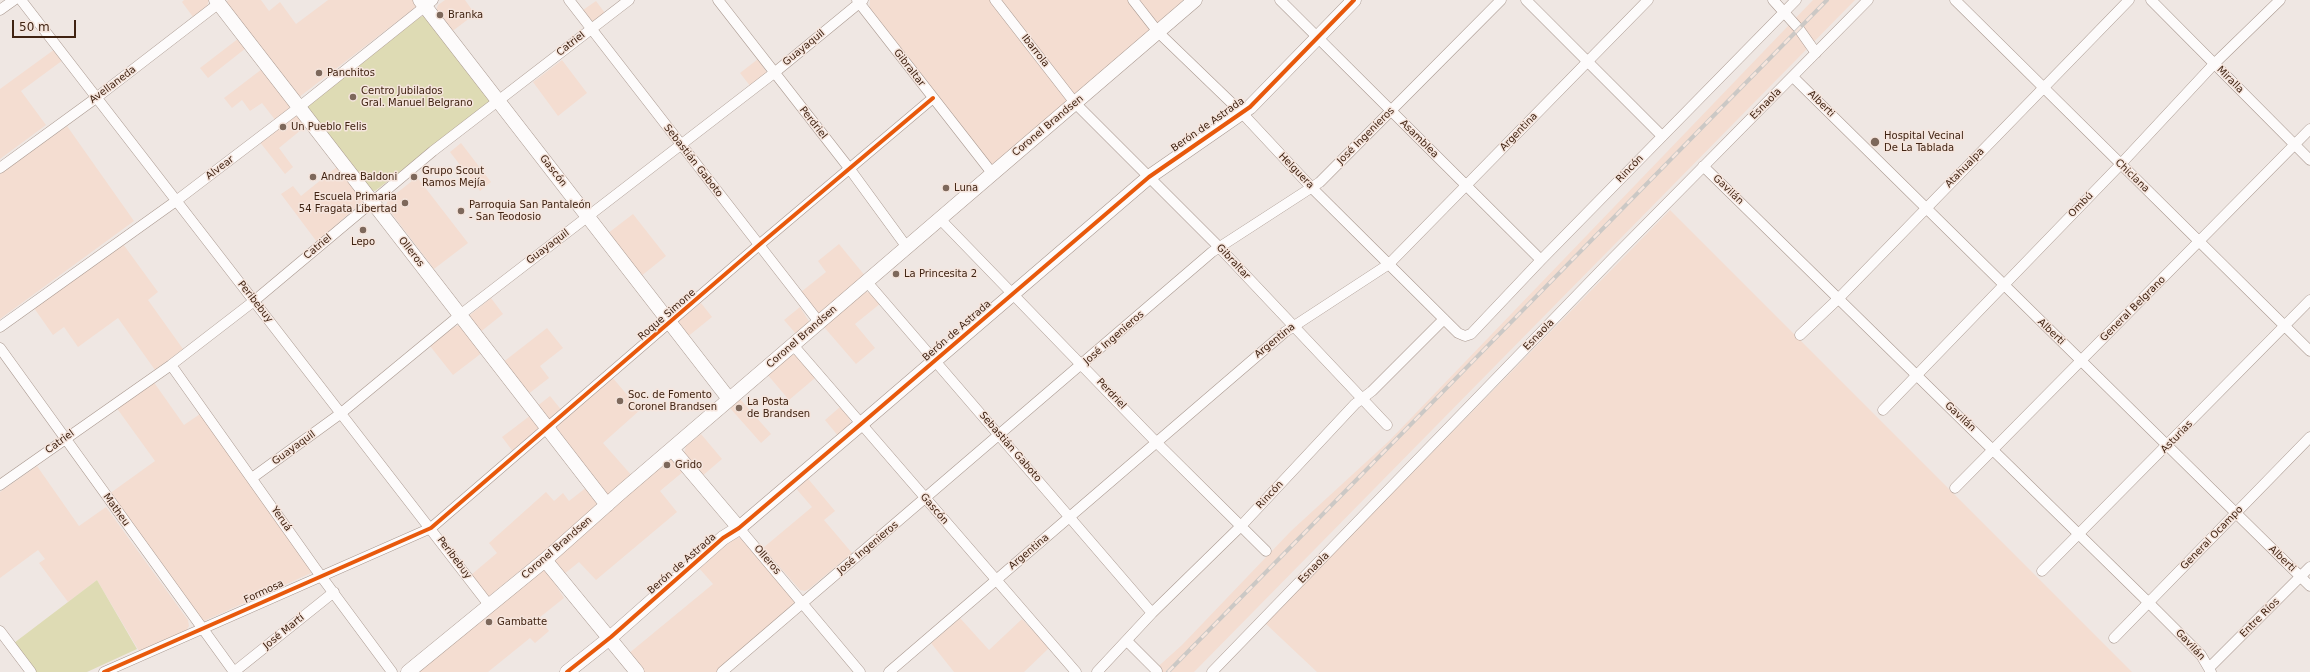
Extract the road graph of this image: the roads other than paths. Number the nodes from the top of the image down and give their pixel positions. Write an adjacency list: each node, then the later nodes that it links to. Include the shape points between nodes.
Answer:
1 (14, 0): 24 (street)
2 (21, 0): 35 (street, Peribebuy)
3 (569, 0): 26 (street, Sebastián Gaboto)
4 (629, 0): 26 (street, Catriel)
5 (718, 0): 32 (street, Perdriel)
6 (995, 0): 38 (street, Ibarrola)
7 (1133, 0): 27 (street, Helguera)
8 (1195, 0): 27 (street, Coronel Brandsen)
9 (1280, 0): 28 (street, Asamblea)
10 (1354, 0): 28 (street, Berón de Astrada)
11 (1501, 0): 40 (street, José Ingenieros)
12 (1526, 0): 30 (street)
13 (1648, 0): 30 (street, Argentina)
14 (1773, 0): 25 (street)
15 (1796, 0): 25 (street, Rincón)
16 (1868, 0): 29 (street, Esnaola)
17 (1955, 0): 34 (street, Chiclana)
18 (2129, 0): 34 (street, Atahualpa)
19 (2151, 0): 31 (street, Miralla)
20 (2280, 0): 31 (street, Ombú)
21 (219, 1): 35 (street, Avellaneda); 39 (street, Olleros)
22 (860, 1): 32 (street, Guayaquil); 36 (street, Gibraltar)
23 (426, 2): 37 (street, Gascón); 39 (street, Alvear)
24 (0, 10)
25 (1785, 12): 29 (street); 43 (street, Rincón)
26 (591, 29): 37 (street, Catriel); 45 (street, Sebastián Gaboto)
27 (1158, 32): 38 (street, Coronel Brandsen); 41 (street, Helguera)
28 (1318, 36): 40 (street, Asamblea); 41 (street, Berón de Astrada)
29 (1816, 53): 33 (street, Esnaola)
30 (1588, 61): 43 (street); 53 (street, Argentina)
31 (2214, 64): 44 (street, Miralla); 47 (street, Ombú)
32 (774, 73): 45 (street, Guayaquil); 50 (street, Perdriel)
33 (1793, 77): 48 (street, Esnaola); 57 (street, Alberti)
34 (2043, 89): 47 (street, Chiclana); 57 (street, Atahualpa)
35 (96, 98): 49 (street, Avellaneda); 55 (street, Peribebuy)
36 (933, 98): 50 (street, Roque Simone); 51 (street, Gibraltar)
37 (498, 100): 56 (street, Catriel); 58 (street, Gascón)
38 (1075, 103): 51 (street, Coronel Brandsen); 52 (street, Gibraltar)
39 (298, 108): 55 (street, Alvear); 56 (street, Olleros)
40 (1392, 111): 53 (street, Asamblea); 54 (street, José Ingenieros)
41 (1242, 113): 52 (street, Berón de Astrada); 54 (street, Helguera)
42 (2310, 129): 44 (street, General Belgrano)
43 (1662, 136): 64 (street, Rincón)
44 (2295, 145): 46 (street, Miralla); 60 (street, General Belgrano)
45 (681, 146): 58 (street, Guayaquil); 61 (street, Sebastián Gaboto)
46 (2310, 160)
47 (2120, 165): 60 (street, Chiclana); 67 (street, Ombú)
48 (1703, 166): 69 (street, Gavilán); 133 (street, Esnaola)
49 (0, 168)
50 (849, 168): 61 (street, Roque Simone); 62 (street, Perdriel)
51 (992, 173): 59 (street, Coronel Brandsen)
52 (1149, 176): 63 (street, Gibraltar); 68 (street, Berón de Astrada)
53 (1466, 186): 64 (street, Asamblea); 65 (street, Argentina)
54 (1312, 188): 63 (street, José Ingenieros); 65 (street, Helguera)
55 (176, 201): 71 (street, Peribebuy); 78 (street, Alvear)
56 (372, 201): 71 (street, Catriel); 72 (street, Olleros)
57 (1926, 208): 67 (street, Alberti); 69 (street, Atahualpa)
58 (588, 217): 72 (street, Guayaquil); 75 (street, Gascón)
59 (940, 218): 62 (street, Coronel Brandsen); 68 (street, Perdriel)
60 (2199, 242): 77 (street, Chiclana); 85 (street, General Belgrano)
61 (759, 245): 74 (street, Sebastián Gaboto); 75 (street, Roque Simone)
62 (906, 246): 66 (street, Coronel Brandsen)
63 (1220, 247): 76 (street, Gibraltar); 86 (street, José Ingenieros)
64 (1541, 260): 80 (street, Rincón, via 1471,334)
65 (1389, 264): 73 (street, Helguera); 76 (street, Argentina)
66 (866, 282): 74 (street, Coronel Brandsen); 84 (street, Sebastián Gaboto)
67 (2003, 286): 85 (street, Alberti); 88 (street, Ombú)
68 (1013, 293): 84 (street, Berón de Astrada); 86 (street, Perdriel)
69 (1839, 298): 79 (street, Atahualpa); 88 (street, Gavilán)
70 (2310, 300): 77 (street, Asturias)
71 (254, 301): 87 (street, Catriel); 92 (street, Peribebuy)
72 (460, 315): 92 (street, Guayaquil); 95 (street, Olleros)
73 (1444, 319): 80 (street, Helguera, via 1458,333); 89 (street, Rincón)
74 (819, 322): 81 (street, Coronel Brandsen)
75 (670, 323): 90 (street, Gascón); 95 (street, Roque Simone)
76 (1292, 326): 89 (street, Gibraltar); 99 (street, Argentina)
77 (2285, 326): 83 (street, Chiclana); 100 (street, Asturias)
78 (0, 327)
79 (1800, 335)
80 (1465, 336)
81 (793, 345): 90 (street, Coronel Brandsen); 93 (street, Gascón)
82 (0, 348): 98 (street, Matheu)
83 (2310, 351)
84 (936, 361): 93 (street, Berón de Astrada); 96 (street, Sebastián Gaboto)
85 (2081, 361): 100 (street, Alberti); 102 (street, General Belgrano)
86 (1083, 364): 96 (street, José Ingenieros); 99 (street, Perdriel)
87 (171, 365): 98 (street, Catriel); 103 (street, Yeruá)
88 (1916, 375): 91 (street, Ombú); 102 (street, Gavilán)
89 (1363, 398): 94 (street, Gibraltar); 110 (street, Rincón)
90 (730, 399): 101 (street, Coronel Brandsen)
91 (1883, 410)
92 (340, 414): 103 (street, Guayaquil); 111 (street, Peribebuy)
93 (861, 424): 106 (street, Gascón); 112 (street, Berón de Astrada)
94 (1387, 424)
95 (547, 428): 107 (street, Olleros); 111 (street, Roque Simone)
96 (998, 435): 106 (street, José Ingenieros); 109 (street, Sebastián Gaboto)
97 (2310, 437): 108 (street, General Ocampo)
98 (64, 439): 104 (street, Catriel); 127 (street, Matheu)
99 (1156, 442): 109 (street, Argentina); 110 (street, Perdriel)
100 (2168, 446): 108 (street, Alberti); 113 (street, Asturias)
101 (672, 449): 107 (street, Coronel Brandsen); 112 (street, Olleros)
102 (1994, 450): 105 (street, General Belgrano); 113 (street, Gavilán)
103 (252, 478): 118 (street, Yeruá)
104 (0, 485)
105 (1955, 488)
106 (925, 499): 120 (street, Gascón); 123 (street, José Ingenieros)
107 (606, 505): 115 (street, Coronel Brandsen)
108 (2236, 513): 119 (street, Alberti); 124 (street, General Ocampo)
109 (1070, 517): 120 (street, Argentina); 126 (street, Sebastián Gaboto)
110 (1241, 526): 114 (street, Perdriel); 126 (street, Rincón)
111 (431, 528): 118 (street, Formosa); 125 (street, Peribebuy)
112 (739, 528): 123 (street, Olleros); 129 (street, Berón de Astrada, via 723,538)
113 (2080, 534): 117 (street, Asturias); 124 (street, Gavilán)
114 (1266, 551)
115 (545, 560): 125 (street, Coronel Brandsen); 129 (street)
116 (2310, 567): 119 (street, Entre Ríos)
117 (2042, 571)
118 (321, 575): 122 (street, Yeruá); 127 (street, Formosa)
119 (2300, 577): 121 (street, Alberti); 134 (street, Entre Ríos)
120 (996, 580): 144 (street, Argentina); 145 (street, Gascón)
121 (2310, 586)
122 (334, 592): 137 (street, José Martí); 138 (street, Yeruá)
123 (803, 602): 142 (street, José Ingenieros); 143 (street, Olleros)
124 (2149, 603): 130 (street, General Ocampo); 134 (street, Gavilán, via 2201,655)
125 (489, 605): 139 (street, Coronel Brandsen)
126 (1152, 613): 131 (street, Rincón)
127 (203, 629): 136 (street, Formosa); 137 (street, Matheu)
128 (0, 631): 135 (street)
129 (611, 638): 140 (street, Berón de Astrada); 141 (street)
130 (2114, 638)
131 (1127, 641): 132 (street); 146 (street, Rincón)
132 (1157, 670)
133 (1219, 670)
134 (2210, 670)
135 (31, 672)
136 (104, 672)
137 (234, 672)
138 (392, 672)
139 (408, 672)
140 (567, 672)
141 (637, 672)
142 (722, 672)
143 (860, 672)
144 (889, 672)
145 (1076, 672)
146 (1097, 672)

